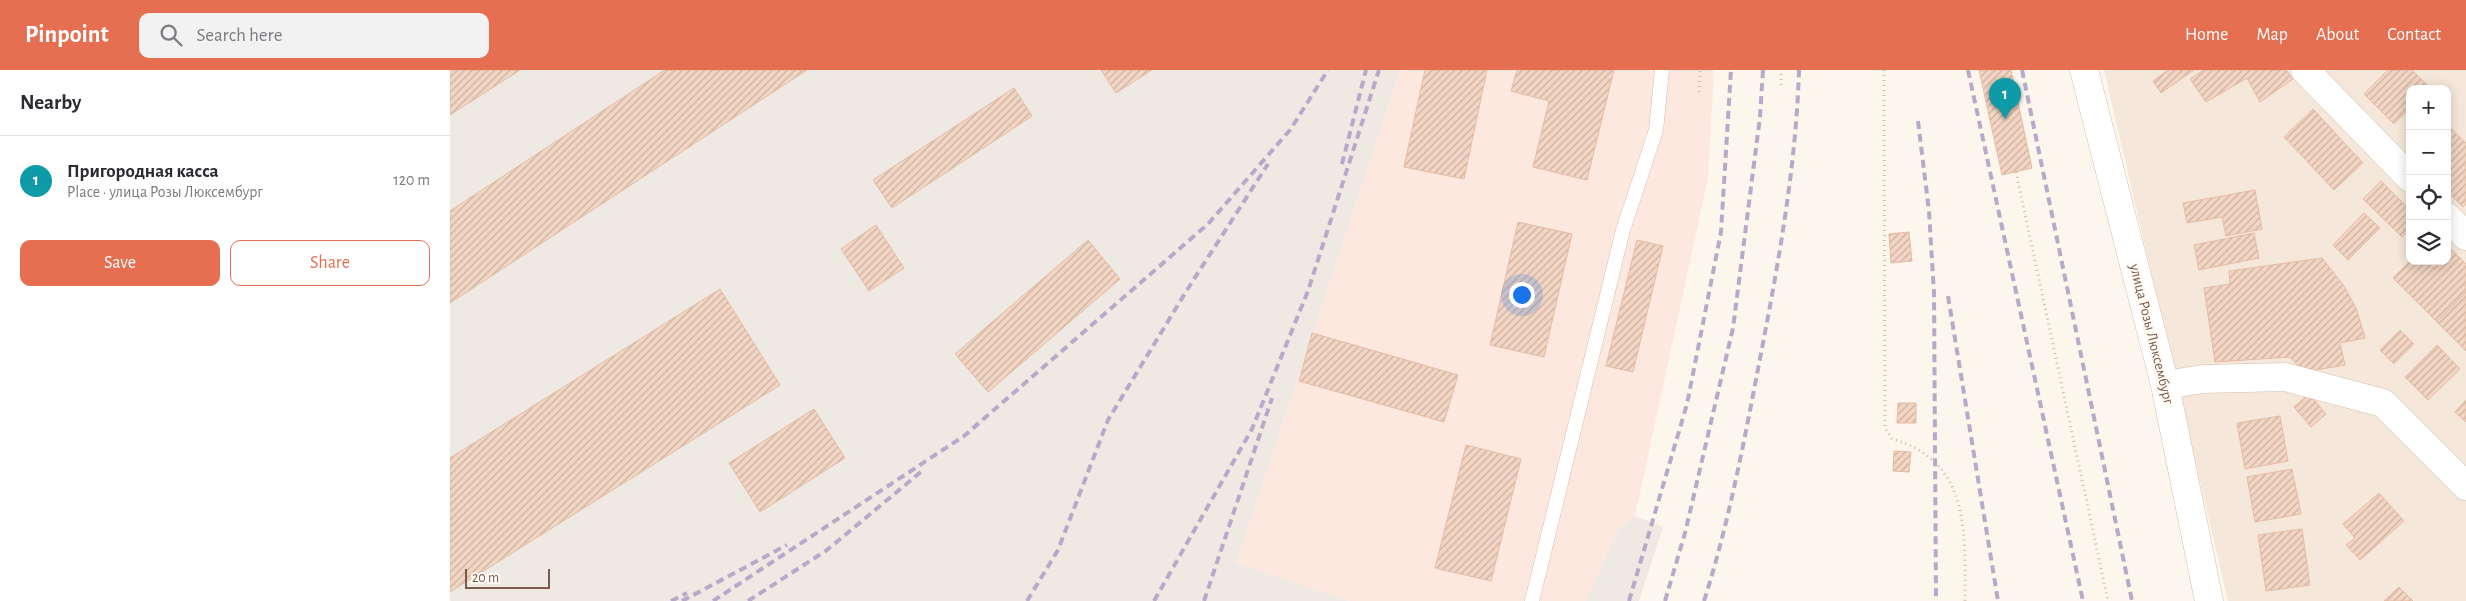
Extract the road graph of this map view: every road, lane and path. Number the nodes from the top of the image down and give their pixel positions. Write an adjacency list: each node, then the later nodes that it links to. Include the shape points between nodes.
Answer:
1 (1662, 70): 15 (lane, via 1656,130 1623,230)
2 (1700, 70): 8 (path)
3 (1781, 70): 7 (path)
4 (1884, 70): 16 (path, via 1885,428 1892,439 1921,451 1958,496 1965,541)
5 (2084, 70): 13 (street, улица Розы Люксембург)
6 (2305, 70): 10 (street)
7 (1780, 85)
8 (1699, 92)
9 (2016, 172): 17 (path)
10 (2407, 175)
11 (2450, 220): 12 (street)
12 (2466, 236)
13 (2166, 385): 14 (street, via 2203,379 2285,377 2383,403); 18 (street, улица Розы Люксембург)
14 (2466, 486)
15 (1532, 601)
16 (1966, 601)
17 (2108, 601)
18 (2209, 601)

